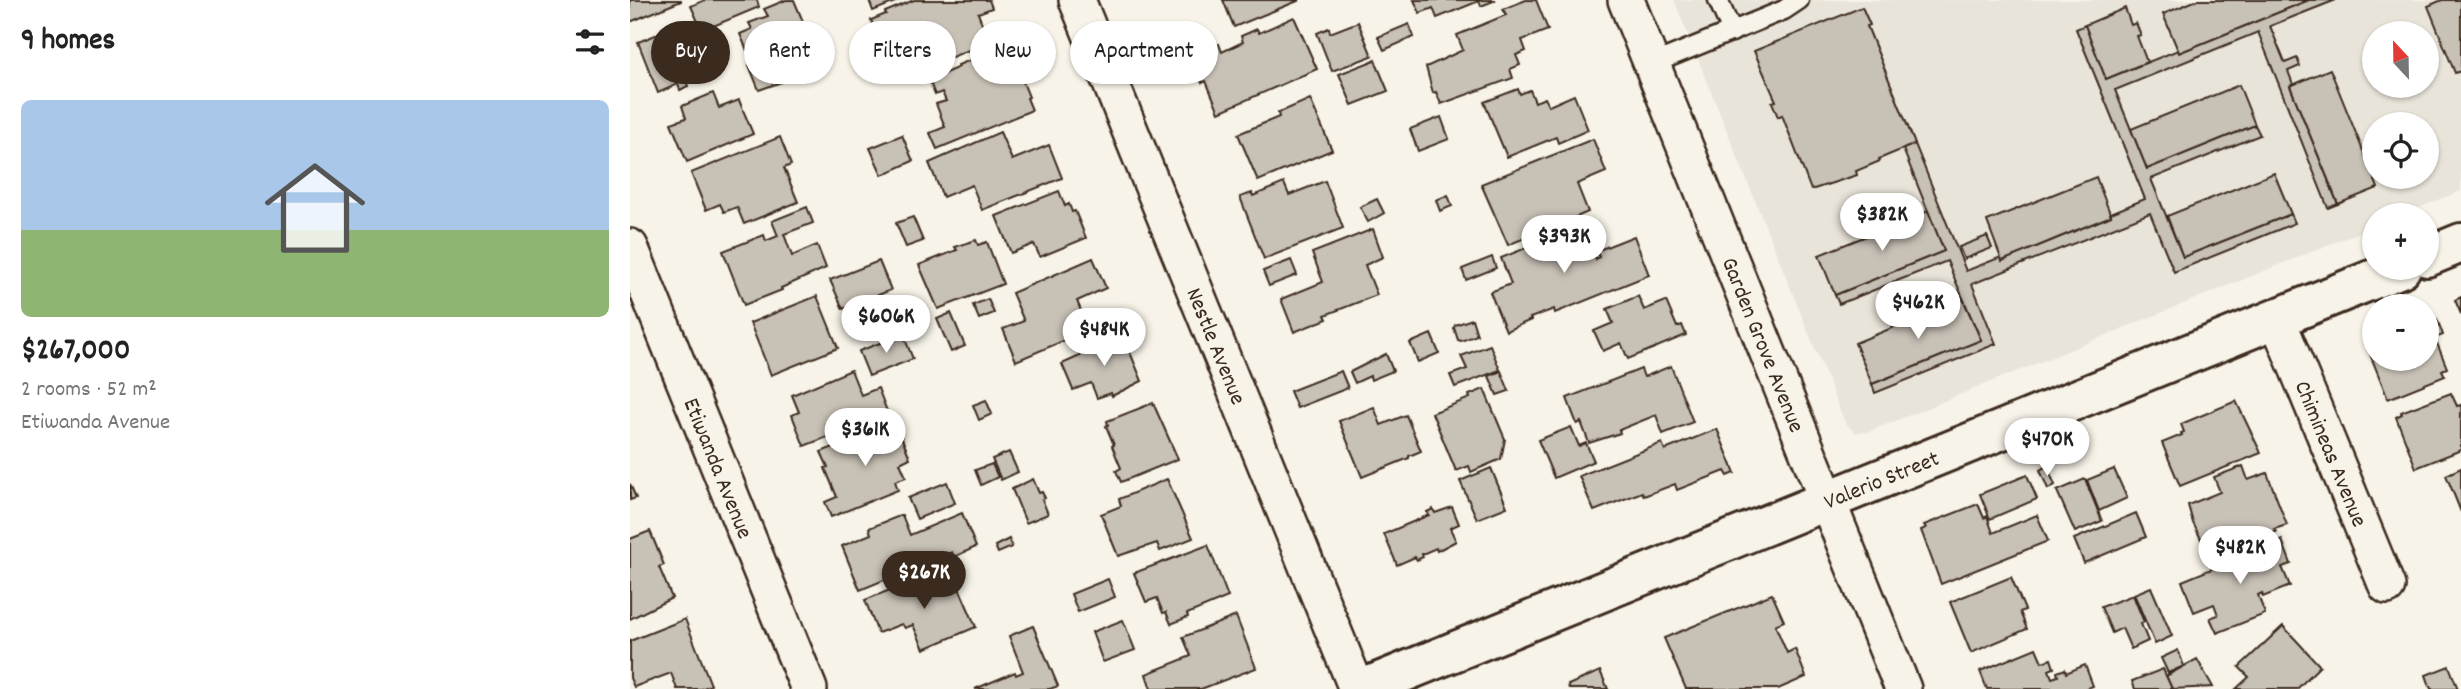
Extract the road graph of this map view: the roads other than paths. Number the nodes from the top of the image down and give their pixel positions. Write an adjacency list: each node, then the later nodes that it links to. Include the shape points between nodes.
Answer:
1 (1077, 0): 15 (street, Nestle Avenue)
2 (1626, 0): 6 (street, Garden Grove Avenue)
3 (1718, 0): 5 (lane)
4 (1799, 0): 5 (lane)
5 (1732, 32): 6 (lane)
6 (1651, 64): 12 (street, Garden Grove Avenue)
7 (2461, 243): 9 (street)
8 (630, 247): 14 (street, Etiwanda Avenue)
9 (2439, 252)
10 (2372, 280): 11 (street, Valerio Street)
11 (2277, 319): 12 (street, Valerio Street); 13 (street, Chimineas Avenue)
12 (1828, 501): 15 (street, Valerio Street); 16 (street, Garden Grove Avenue)
13 (2387, 586)
14 (809, 689)
15 (1359, 689)
16 (1903, 689)

